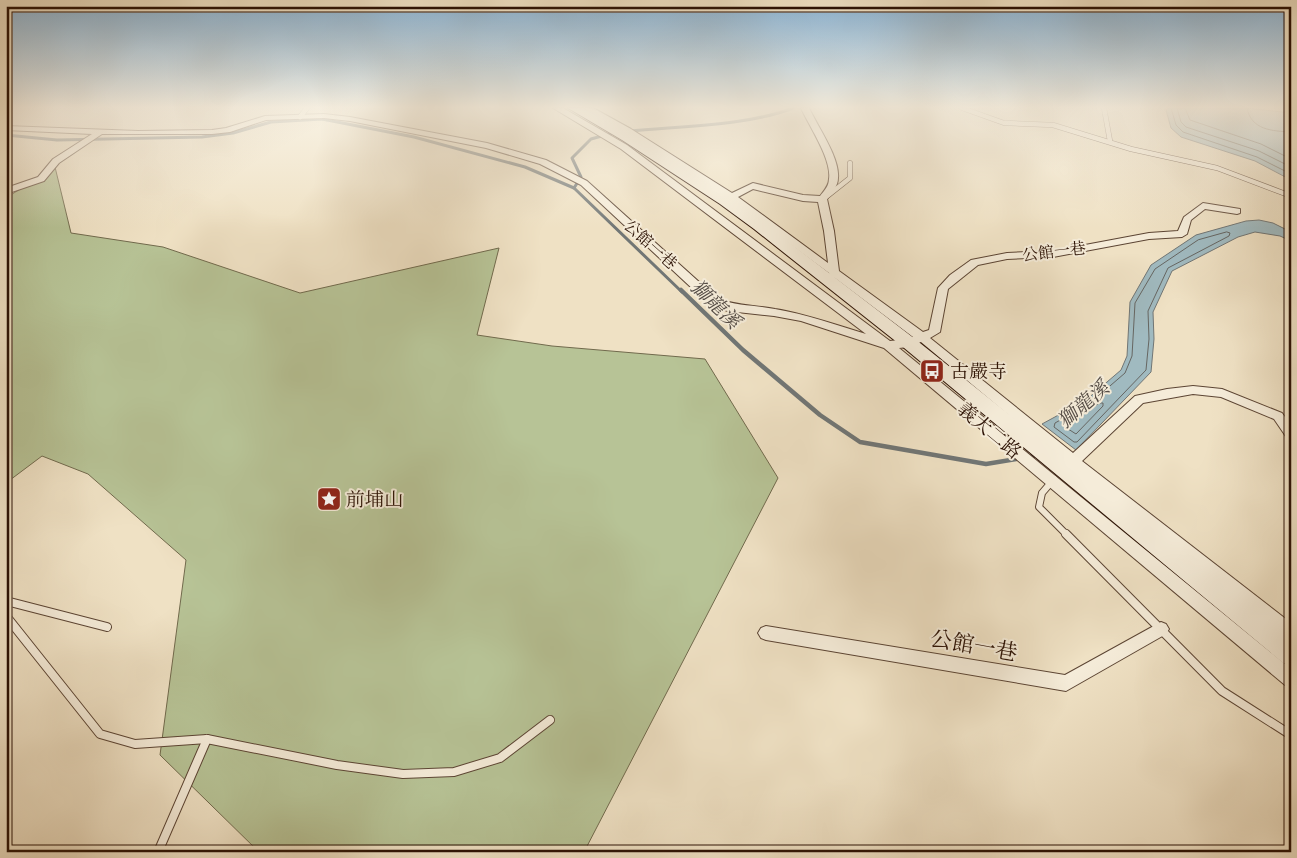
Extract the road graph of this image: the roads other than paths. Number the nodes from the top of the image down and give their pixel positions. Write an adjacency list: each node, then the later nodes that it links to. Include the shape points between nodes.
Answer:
1 (74, 148): 9 (street, via 56,161 41,179)
2 (494, 148): 16 (street, 公館一巷, via 543,162 584,183 714,302 802,318)
3 (625, 148): 16 (street, 義大二路)
4 (644, 148): 11 (street, 義大二路)
5 (653, 148): 11 (street, 義大二路)
6 (825, 148): 12 (street, via 833,173 831,187)
7 (1128, 148): 10 (lane, via 1217,168)
8 (850, 163): 12 (lane, via 850,178)
9 (6, 191)
10 (1291, 196)
11 (728, 199): 12 (street, via 753,186 803,198); 14 (street, 義大二路)
12 (822, 199): 14 (street)
13 (1237, 211): 15 (street, 公館一巷, via 1203,206 1187,218 1182,234 1149,236 1053,254 1007,256 975,262 943,288 934,332)
14 (834, 278): 15 (street, 義大二路)
15 (916, 340): 16 (street, 公館一巷); 17 (street, 義大二路)
16 (888, 344): 17 (street, 義大二路)
17 (1013, 429): 19 (street, 義大二路)
18 (1291, 435): 19 (street, via 1278,416 1222,393 1193,390 1139,398)
19 (1062, 471): 23 (lane, via 1042,493 1039,508); 25 (street, 義大二路); 26 (street, 義大二路); 27 (street, 義大二路)
20 (6, 601): 22 (lane)
21 (6, 616): 30 (lane, via 100,734 135,744)
22 (107, 627)
23 (1161, 629): 24 (street, 公館一巷, via 1066,683); 29 (lane, via 1222,691)
24 (766, 633)
25 (1291, 633)
26 (1291, 655)
27 (1291, 679)
28 (550, 720): 30 (lane, via 500,758 454,772 404,774 337,765)
29 (1291, 735)
30 (207, 739): 31 (lane)
31 (158, 852)

